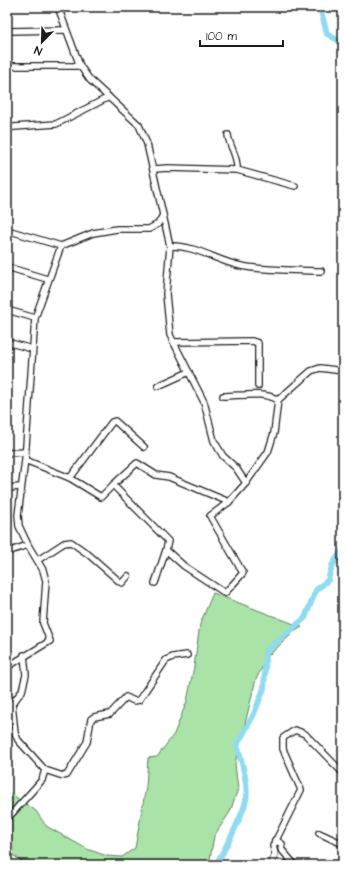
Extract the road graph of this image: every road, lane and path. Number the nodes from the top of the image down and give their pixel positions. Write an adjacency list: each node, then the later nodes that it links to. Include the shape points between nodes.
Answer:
1 (58, 7): 2 (street)
2 (66, 30): 3 (street); 5 (street)
3 (7, 31)
4 (7, 66): 5 (street)
5 (80, 66): 6 (street)
6 (109, 98): 7 (street, via 56,124); 9 (street, via 139,125 148,144)
7 (7, 129)
8 (228, 135): 10 (street, via 238,161)
9 (154, 169): 10 (street); 12 (street)
10 (237, 170): 11 (street)
11 (295, 186)
12 (163, 214): 14 (street, via 158,224 149,229 93,232); 15 (street)
13 (7, 230): 14 (street)
14 (61, 246): 18 (street)
15 (170, 246): 17 (street, via 182,246 240,265 265,269); 22 (street, via 166,294)
16 (7, 267): 18 (street)
17 (321, 271)
18 (47, 279): 20 (street)
19 (7, 310): 20 (street)
20 (35, 318): 23 (street)
21 (7, 342): 23 (street)
22 (173, 342): 25 (street); 27 (street, via 258,343)
23 (32, 349): 31 (street)
24 (343, 371): 29 (street, via 320,368 311,371)
25 (189, 372): 26 (street); 35 (street, via 204,402 208,426 214,441)
26 (158, 386)
27 (258, 386)
28 (223, 396): 29 (street, via 264,395)
29 (278, 400): 35 (street, via 274,432 268,452)
30 (144, 447): 34 (street, via 115,421 112,422)
31 (25, 452): 32 (street); 33 (street)
32 (7, 453)
33 (25, 460): 34 (street); 37 (street)
34 (70, 478): 36 (street, via 101,496)
35 (246, 484): 39 (street)
36 (113, 485): 39 (street, via 137,463 156,475 169,476); 41 (street, via 168,541)
37 (21, 487): 38 (street); 40 (street, via 19,526)
38 (7, 488)
39 (229, 502): 41 (street, via 210,516 244,573 225,593 184,566)
40 (28, 545): 42 (street); 43 (street)
41 (166, 550): 45 (street)
42 (7, 552)
43 (38, 560): 44 (street, via 71,542 120,582); 46 (street, via 46,581 42,615 50,641)
44 (128, 576)
45 (154, 583)
46 (24, 655): 48 (street); 49 (street, via 26,675 22,691 12,704 15,733 18,740)
47 (187, 655): 49 (street, via 173,656 166,660 139,700 134,701 126,697 110,714 91,719 87,742 67,775)
48 (7, 667)
49 (46, 770): 51 (street, via 42,780)
50 (343, 773): 53 (street, via 305,734 295,730 283,738 283,749 301,790)
51 (7, 819)
52 (319, 833): 54 (street)
53 (275, 840): 55 (street, via 275,854); 56 (street, via 282,844 281,849)
54 (343, 844)
55 (271, 865)
56 (295, 865)

